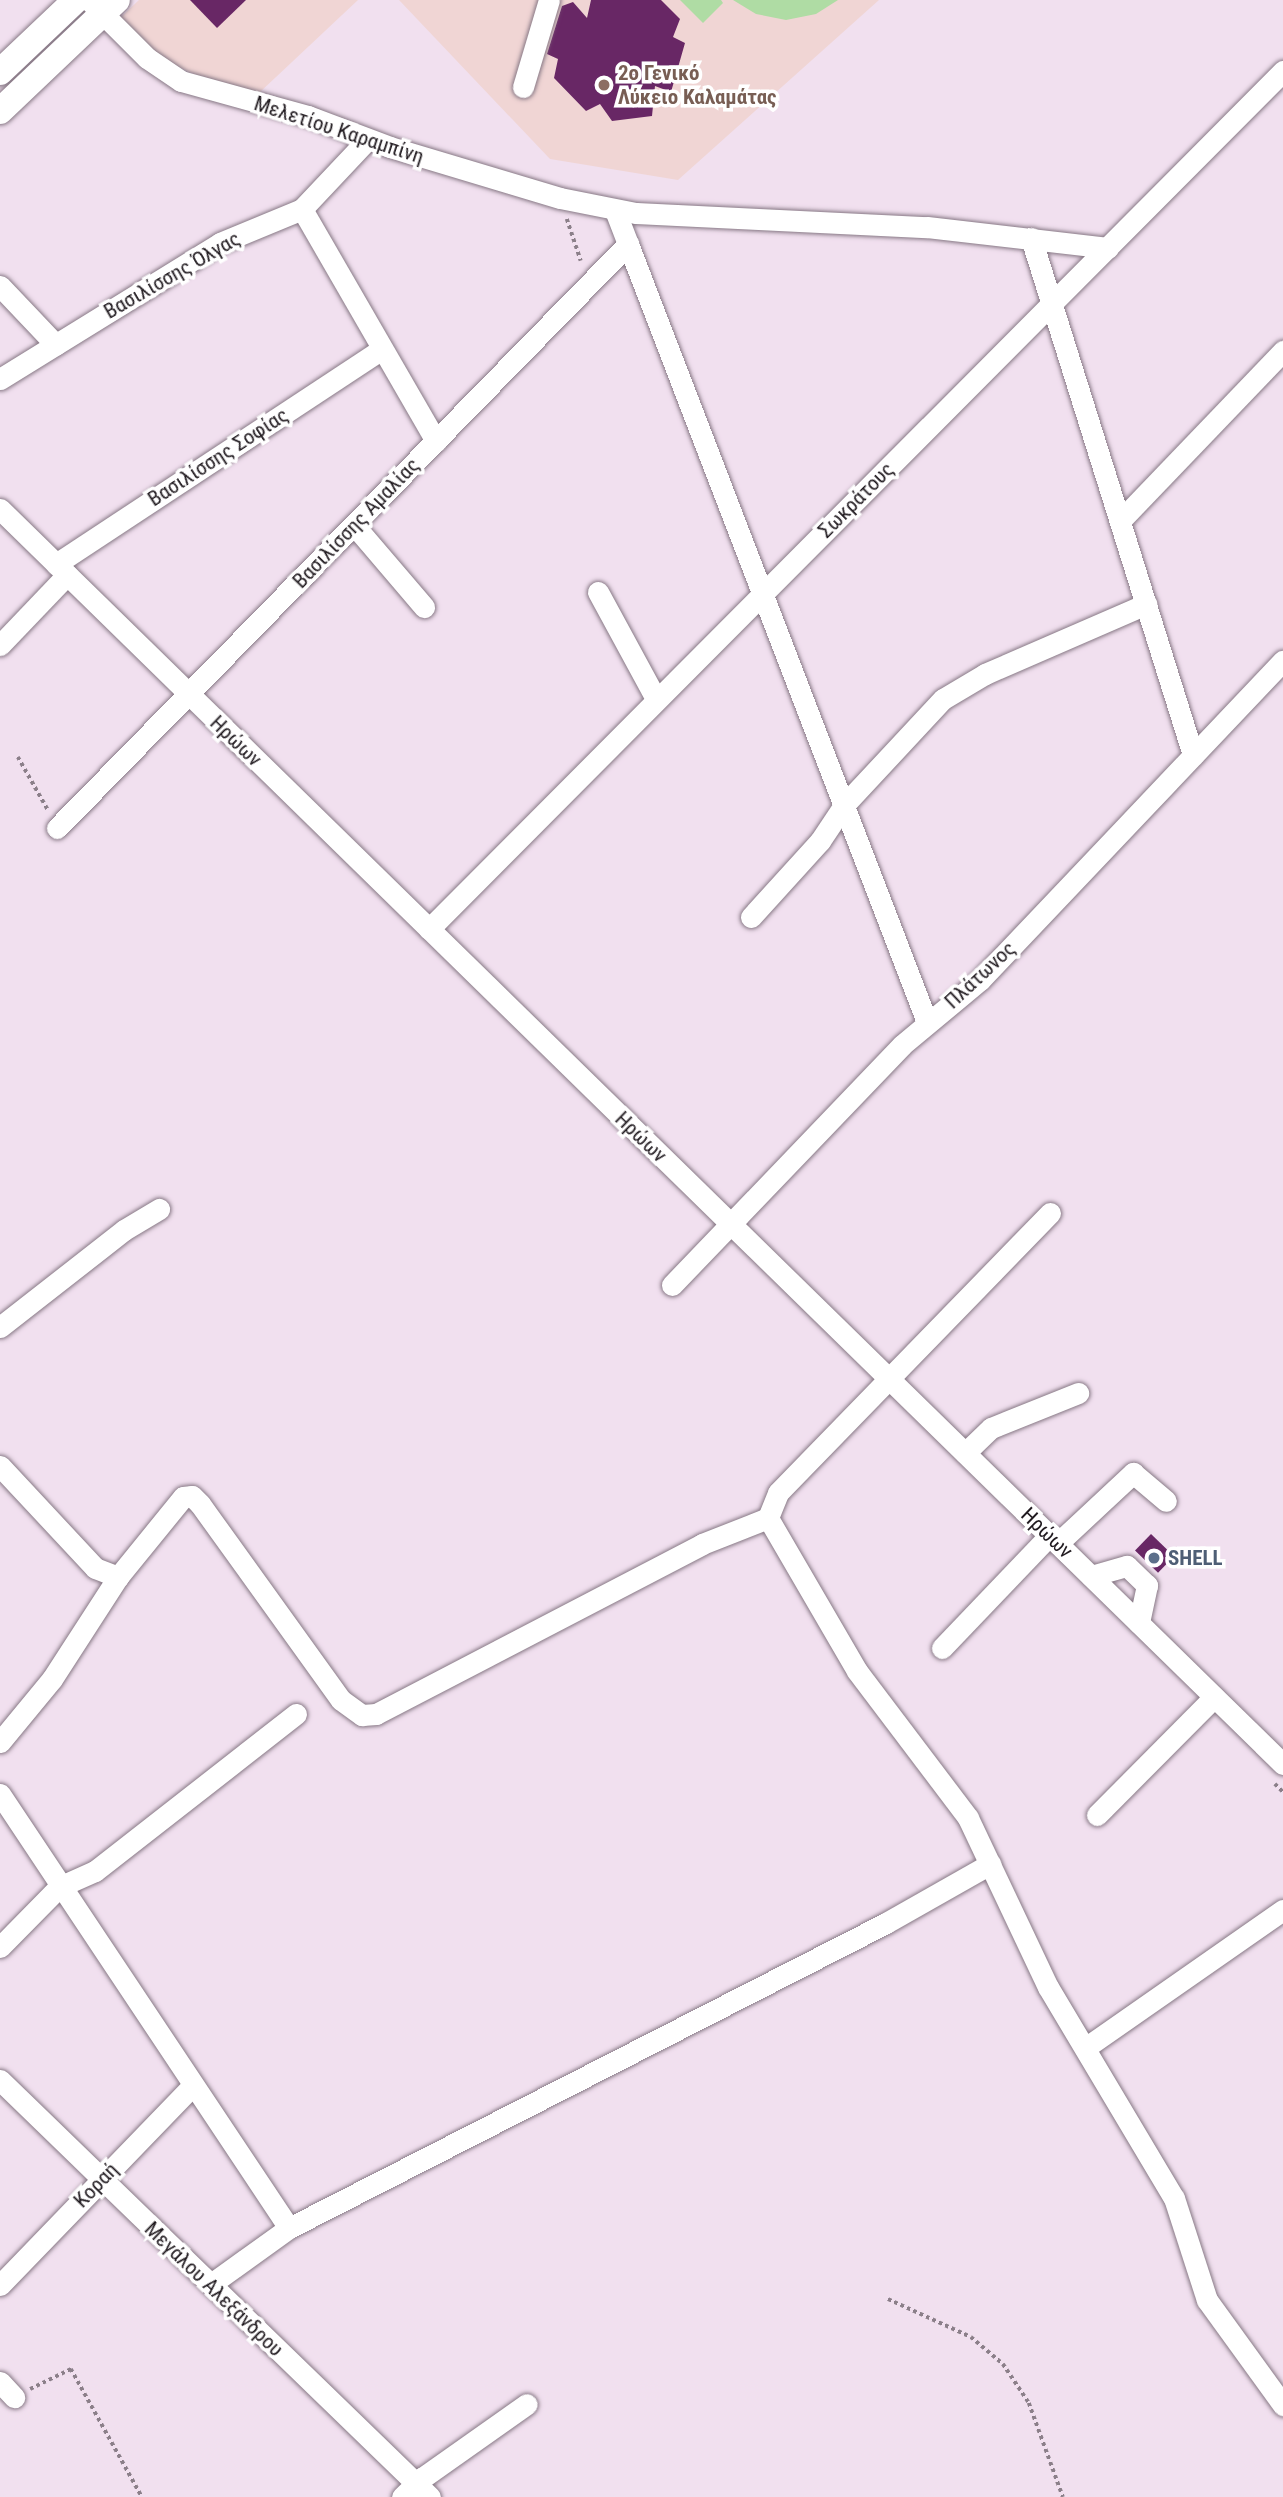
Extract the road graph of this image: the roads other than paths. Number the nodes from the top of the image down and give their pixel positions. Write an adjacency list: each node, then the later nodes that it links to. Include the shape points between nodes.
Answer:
1 (76, 0): 5 (main road)
2 (550, 0): 6 (street)
3 (103, 5): 7 (main road); 8 (street, Μελετίου Καραμπίνη, via 147,58 181,81 308,116)
4 (1283, 71): 13 (street, Σωκράτους)
5 (0, 72)
6 (523, 88)
7 (0, 111)
8 (368, 139): 9 (street, Βασιλίσσης Όλγας); 10 (street, Μελετίου Καραμπίνη, via 503,182)
9 (302, 209): 16 (street, Βασιλίσσης Όλγας, via 220,243); 17 (street)
10 (615, 210): 11 (street, Μελετίου Καραμπίνη, via 928,227); 12 (street)
11 (1031, 238): 13 (street, Μελετίου Καραμπίνη); 15 (street)
12 (628, 244): 20 (street, Βασιλίσσης Αμαλίας); 26 (street)
13 (1108, 248): 15 (street, Σωκράτους)
14 (0, 286): 16 (street)
15 (1052, 306): 22 (street); 26 (street, Σωκράτους)
16 (56, 345): 19 (street, Βασιλίσσης Όλγας)
17 (381, 350): 20 (street); 24 (street, Βασιλίσσης Σοφίας)
18 (1283, 351): 22 (street)
19 (0, 379)
20 (436, 441): 23 (street, Βασιλίσσης Αμαλίας)
21 (0, 509): 24 (street, Ηρώων)
22 (1120, 521): 27 (street)
23 (354, 525): 28 (street); 31 (street, Βασιλίσσης Αμαλίας)
24 (62, 569): 29 (street, Βασιλίσσης Σοφίας); 31 (street, Ηρώων)
25 (598, 592): 32 (street)
26 (762, 594): 32 (street, Σωκράτους); 34 (street)
27 (1146, 604): 33 (street); 34 (street, via 956,689 924,717)
28 (424, 607)
29 (0, 645)
30 (1283, 661): 33 (street, Πλάτωνος)
31 (189, 695): 35 (street, Βασιλίσσης Αμαλίας); 37 (street, Ηρώων)
32 (656, 699): 37 (street, Σωκράτους)
33 (1193, 755): 38 (street, Πλάτωνος, via 980,980)
34 (844, 805): 36 (street, via 820,841); 38 (street)
35 (57, 828)
36 (751, 916)
37 (429, 929): 41 (street, Ηρώων)
38 (927, 1022): 41 (street, Πλάτωνος)
39 (159, 1209): 43 (street, via 124,1230)
40 (1050, 1213): 44 (street)
41 (730, 1223): 42 (street, Πλάτωνος); 44 (street, Ηρώων)
42 (672, 1284)
43 (0, 1328)
44 (887, 1378): 46 (street, Ηρώων); 49 (street, via 778,1493)
45 (1078, 1393): 46 (street, via 991,1428)
46 (965, 1453): 50 (street, Ηρώων)
47 (0, 1466): 52 (street, via 94,1568)
48 (1166, 1501): 50 (street, via 1133,1473)
49 (768, 1518): 52 (street, via 702,1544 376,1714 362,1715 341,1700 192,1496 176,1504); 61 (street, via 836,1639 968,1818)
50 (1053, 1539): 51 (street, Ηρώων); 54 (street)
51 (1091, 1576): 53 (street, Ηρώων); 53 (street, via 1128,1566 1147,1585)
52 (118, 1577): 57 (street, via 77,1645)
53 (1139, 1623): 55 (street, Ηρώων)
54 (942, 1648)
55 (1214, 1697): 58 (street, Ηρώων); 60 (street)
56 (296, 1714): 62 (street, via 95,1871)
57 (0, 1742)
58 (1283, 1764)
59 (0, 1794): 62 (street)
60 (1097, 1815)
61 (990, 1864): 65 (street, via 1048,1987); 69 (street, via 886,1923)
62 (59, 1887): 64 (street); 67 (street, via 119,1967)
63 (1283, 1910): 65 (street)
64 (0, 1947)
65 (1085, 2048): 73 (street, via 1174,2198 1207,2300)
66 (0, 2080): 68 (street, Μεγάλου Αλεξάνδρου)
67 (192, 2087): 68 (street, Κοραή); 69 (street)
68 (102, 2179): 70 (street, Μεγάλου Αλεξάνδρου); 71 (street, Κοραή)
69 (289, 2228): 70 (street)
70 (211, 2284): 74 (street, Μεγάλου Αλεξάνδρου)
71 (0, 2285)
72 (527, 2404): 74 (street)
73 (1283, 2405)
74 (416, 2493)

